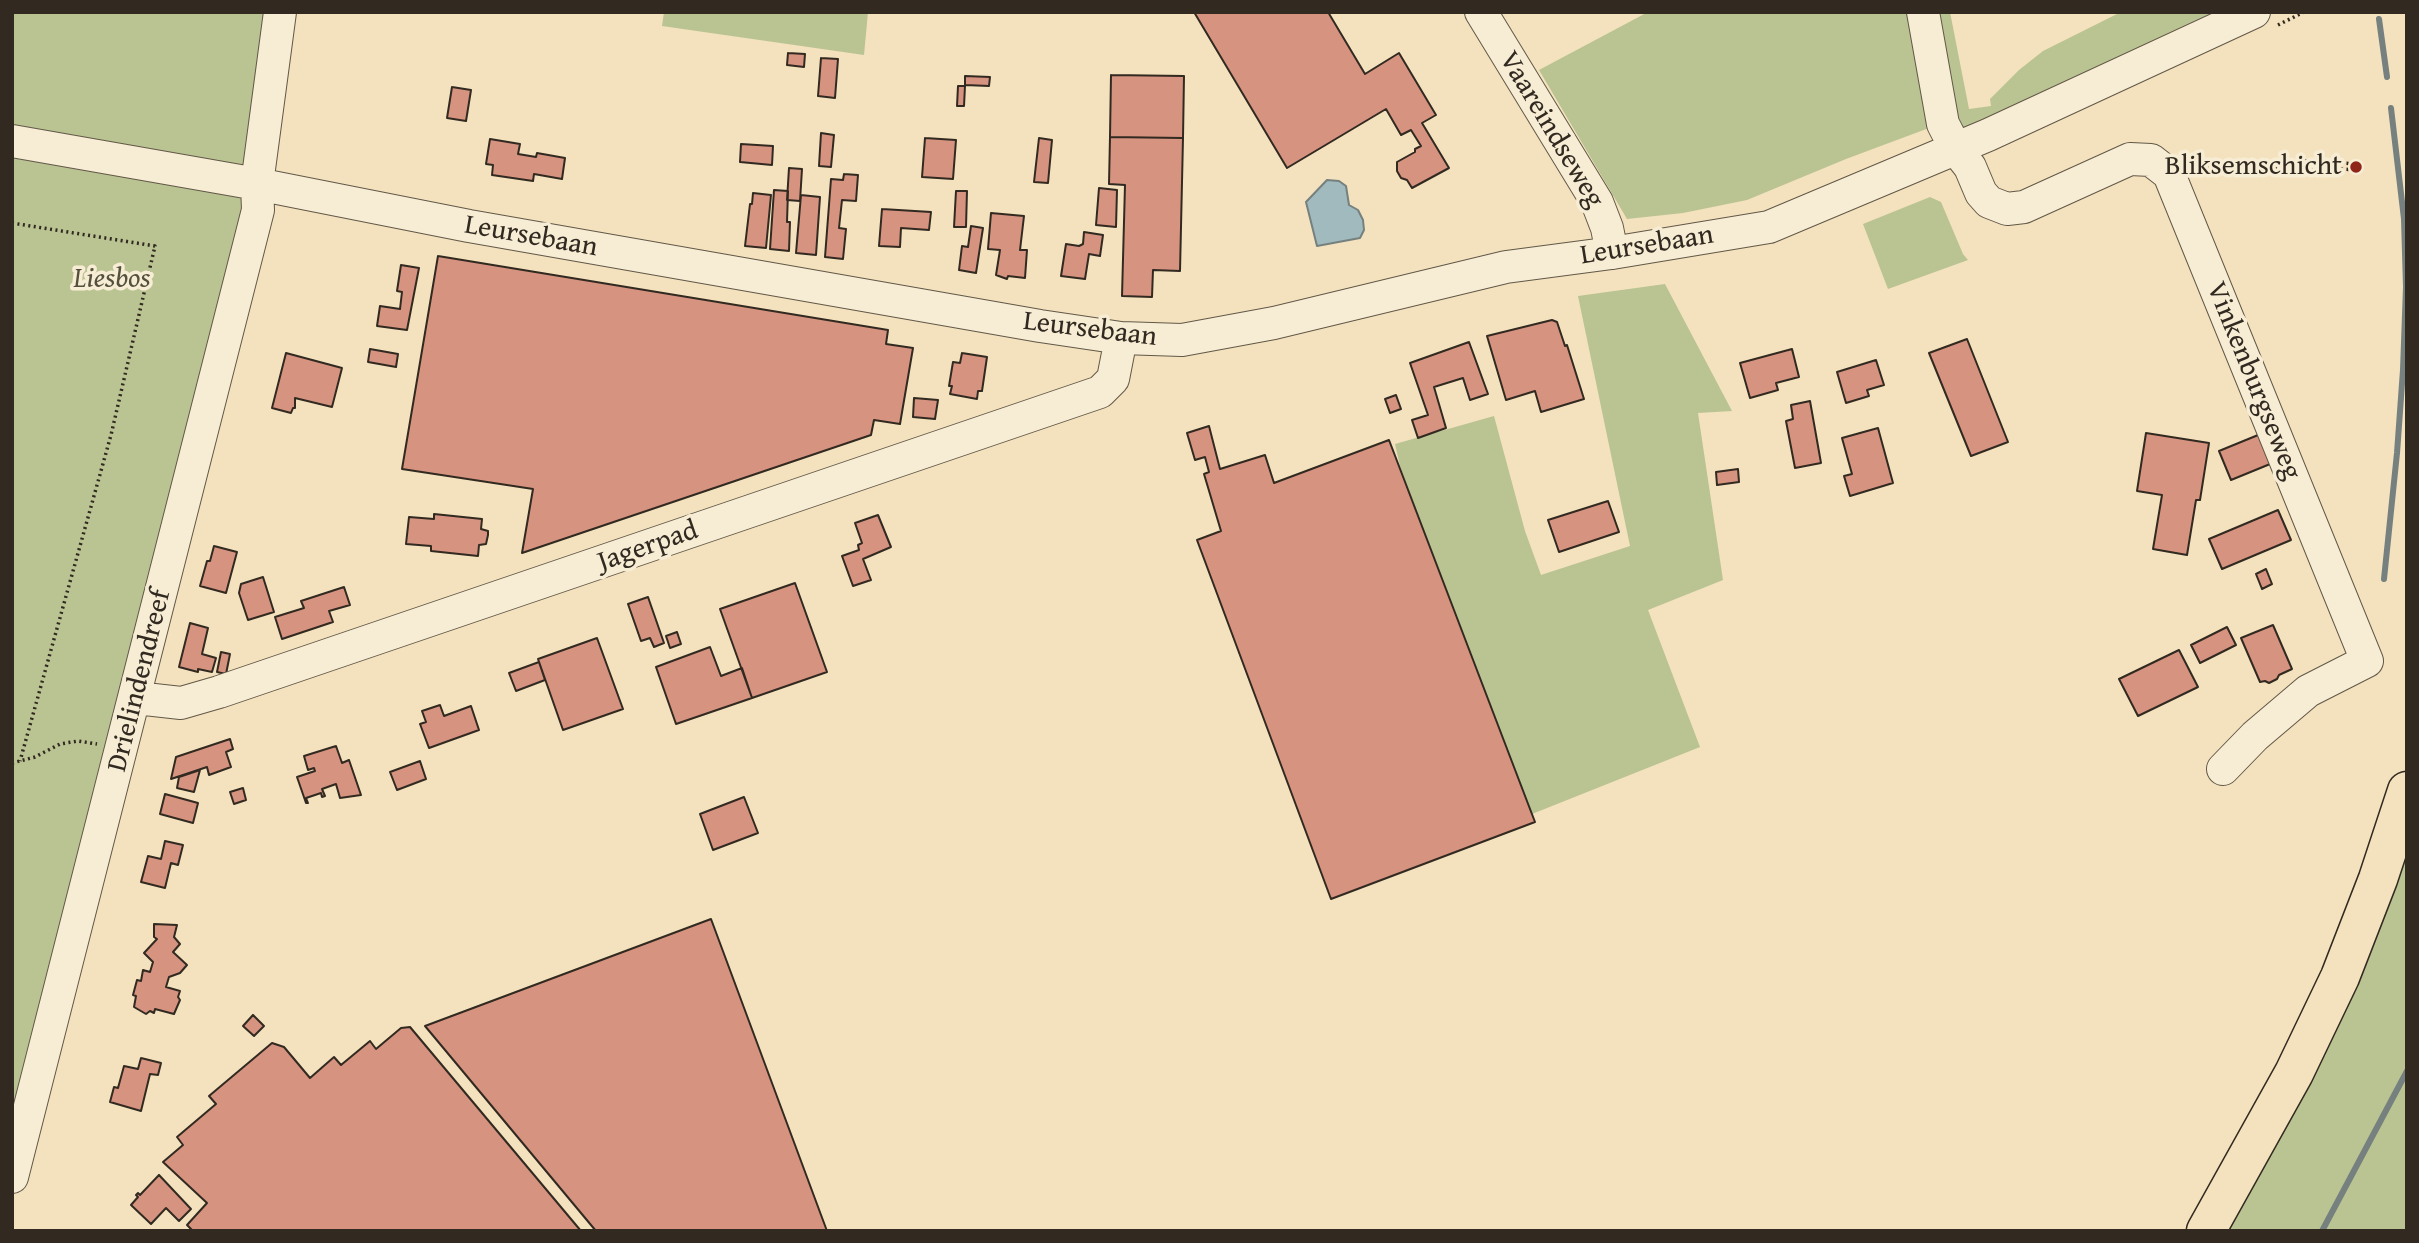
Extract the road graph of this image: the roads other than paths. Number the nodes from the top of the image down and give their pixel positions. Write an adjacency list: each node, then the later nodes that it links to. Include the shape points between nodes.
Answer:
1 (280, 12): 7 (street, Drielindendreef)
2 (1481, 12): 8 (street, Vaareindseweg, via 1597,202)
3 (1923, 12): 6 (street, via 1943,124)
4 (2254, 12): 6 (street, Leursebaan)
5 (12, 141): 7 (street, Leursebaan)
6 (1956, 149): 8 (street, Leursebaan, via 1769,227); 11 (street, Vinkenburgseweg, via 1989,202 2007,209 2024,207 2130,159 2151,160 2169,174 2175,187 2367,661 2308,691)
7 (257, 184): 9 (street, Leursebaan, via 469,226); 10 (street, Drielindendreef, via 258,210)
8 (1612, 253): 9 (street, Leursebaan, via 1506,267 1274,323 1182,340)
9 (1121, 338): 10 (street, Jagerpad, via 1113,379 1100,392 219,692 181,703)
10 (136, 698): 13 (street, Drielindendreef)
11 (2223, 769)
12 (2407, 791): 14 (highway, via 2340,977 2294,1073)
13 (12, 1177)
14 (2206, 1231)

